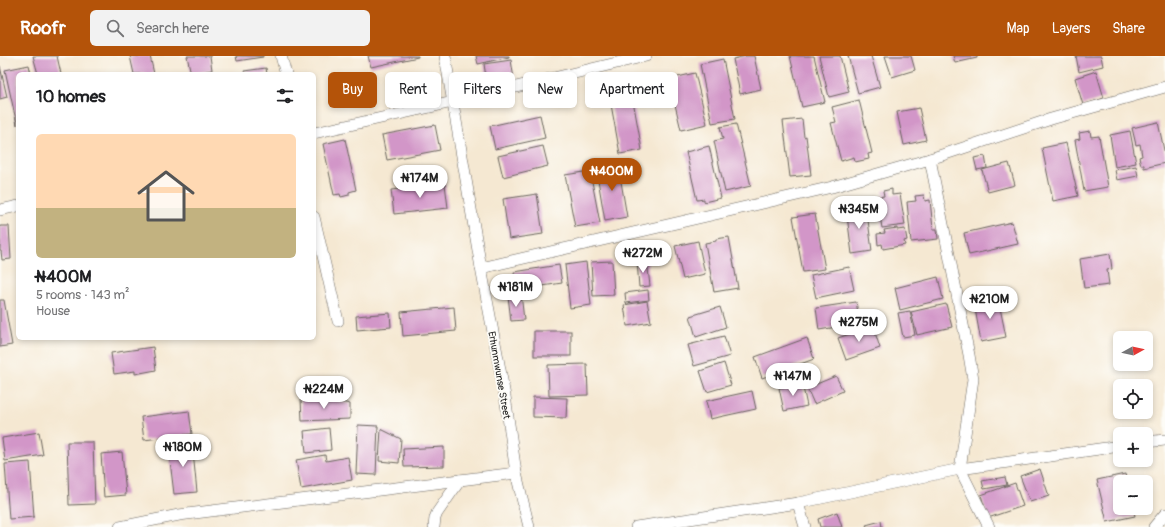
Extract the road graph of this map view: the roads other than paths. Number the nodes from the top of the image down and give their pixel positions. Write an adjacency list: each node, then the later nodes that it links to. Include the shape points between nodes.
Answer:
1 (281, 56): 4 (street)
2 (445, 56): 5 (street, Erhunmwunse Street)
3 (646, 56): 6 (street)
4 (285, 72)
5 (449, 76)
6 (515, 87)
7 (1165, 87): 11 (street, via 1051,119)
8 (449, 103): 10 (street)
9 (455, 108): 15 (street, Erhunmwunse Street)
10 (316, 133)
11 (930, 159): 15 (street, via 832,187); 20 (street, via 973,379)
12 (16, 206): 13 (street)
13 (0, 210)
14 (316, 226): 16 (street)
15 (481, 268): 21 (street, Erhunmwunse Street)
16 (338, 321)
17 (1165, 440): 18 (street)
18 (1153, 441)
19 (1113, 447): 20 (street)
20 (960, 470): 23 (street); 30 (street)
21 (516, 473): 22 (street); 27 (street, Erhunmwunse Street)
22 (460, 480): 25 (street, via 179,515); 26 (street, via 437,513)
23 (798, 503): 28 (street); 29 (street)
24 (1165, 514): 31 (street)
25 (120, 527)
26 (434, 527)
27 (529, 527)
28 (636, 527)
29 (805, 527)
30 (989, 527)
31 (1154, 527)

